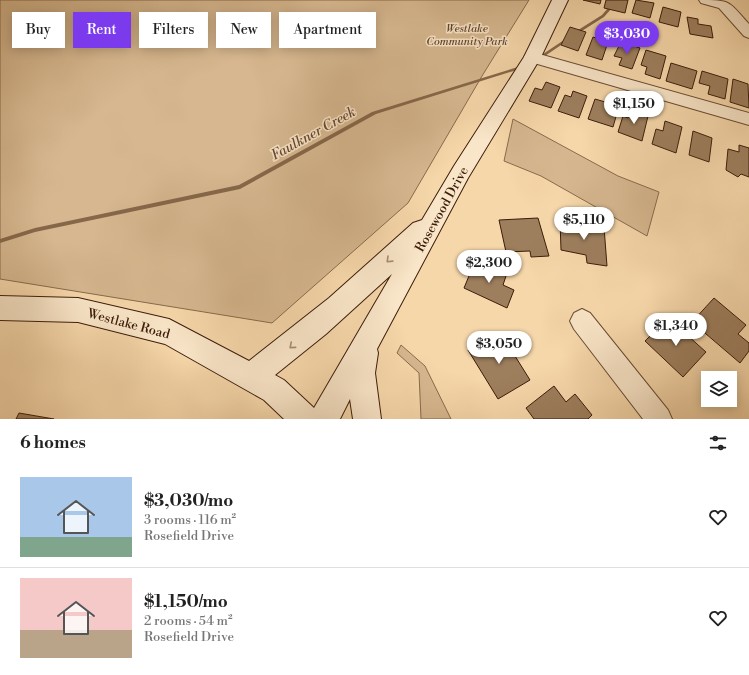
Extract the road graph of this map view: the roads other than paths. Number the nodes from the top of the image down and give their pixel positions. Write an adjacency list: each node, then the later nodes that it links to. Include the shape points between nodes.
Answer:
1 (560, 0): 4 (street, Rosewood Drive)
2 (706, 0): 3 (street, via 724,5)
3 (749, 33)
4 (532, 57): 5 (street); 6 (street, Rosewood Drive)
5 (749, 119)
6 (438, 214): 9 (street, Rosewood Drive); 10 (street, one-way to 10, via 353,295)
7 (0, 308): 10 (street, Westlake Road, via 11,306 78,310 170,332)
8 (582, 321): 14 (street)
9 (369, 338): 12 (street, Rosewood Drive); 13 (street, via 361,373)
10 (250, 377): 11 (street, Westlake Road, via 274,390)
11 (305, 419)
12 (324, 419)
13 (367, 419)
14 (659, 419)

